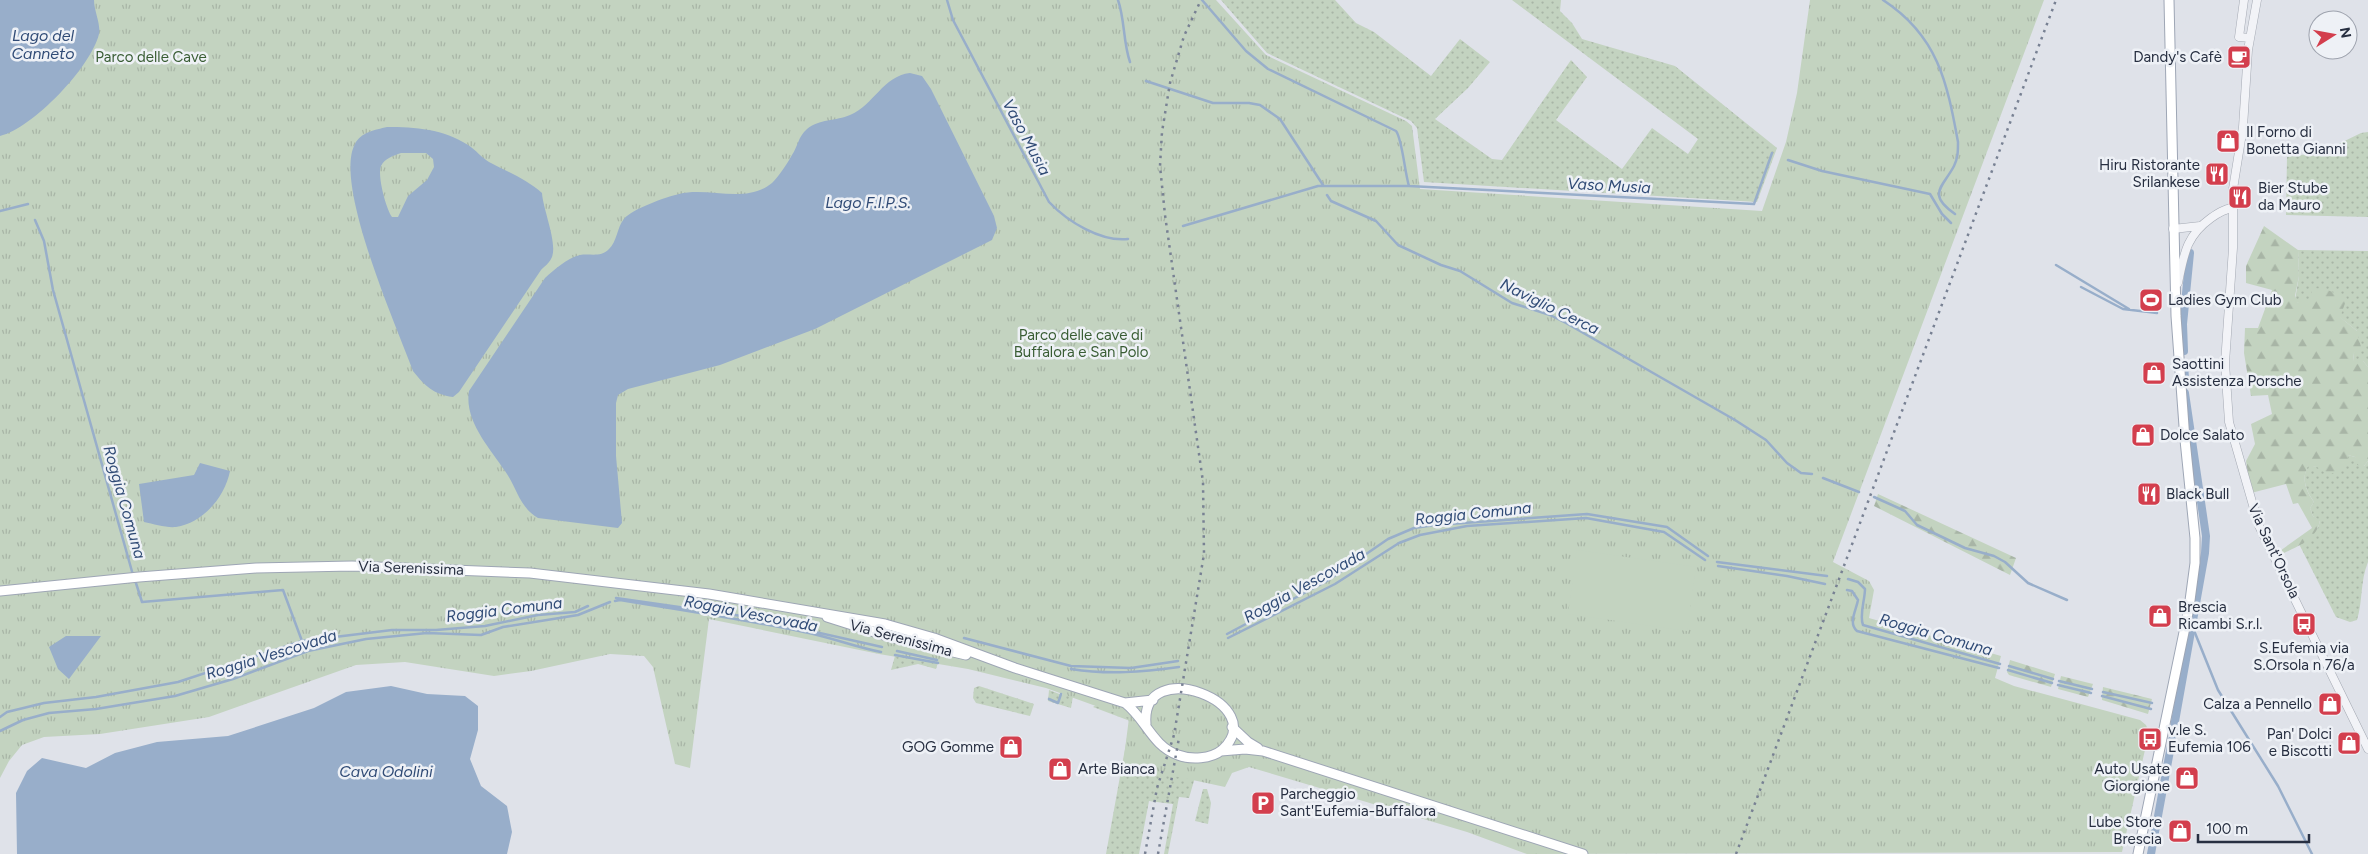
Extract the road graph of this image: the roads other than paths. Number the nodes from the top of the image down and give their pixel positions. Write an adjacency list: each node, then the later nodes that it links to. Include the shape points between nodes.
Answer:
1 (2169, 0): 7 (main road)
2 (2244, 0): 4 (street, via 2239,36)
3 (2257, 0): 4 (street, Via Sant'Orsola)
4 (2250, 38): 5 (street, Via Sant'Orsola)
5 (2233, 208): 6 (street, via 2220,212); 18 (street, Via Sant'Orsola, via 2225,363 2229,422 2259,526)
6 (2200, 226): 7 (street); 8 (street, via 2189,240)
7 (2173, 229): 8 (main road)
8 (2176, 293): 22 (main road, via 2179,376 2195,563 2189,608)
9 (0, 591): 10 (main road, Via Serenissima, via 247,569 429,567 647,585)
10 (820, 614): 11 (main road, Via Serenissima); 12 (main road, Via Serenissima, via 877,623)
11 (890, 637): 12 (main road, via 898,633 922,639); 13 (main road, Via Serenissima)
12 (934, 638): 13 (main road, Via Serenissima)
13 (983, 658): 15 (main road, Via Serenissima)
14 (1152, 700): 15 (main road, Via Serenissima); 16 (main road, via 1146,711); 17 (main road, Via Serenissima, via 1173,690 1198,691 1223,705)
15 (1125, 703): 16 (main road, Via Serenissima)
16 (1146, 724): 19 (main road, Via Serenissima, via 1158,744 1178,755 1204,757)
17 (1232, 728): 19 (main road); 20 (main road, Via Serenissima)
18 (2368, 749)
19 (1221, 751): 20 (main road, Via Serenissima)
20 (1263, 751): 21 (main road, Via Serenissima)
21 (1582, 854)
22 (2138, 854)

